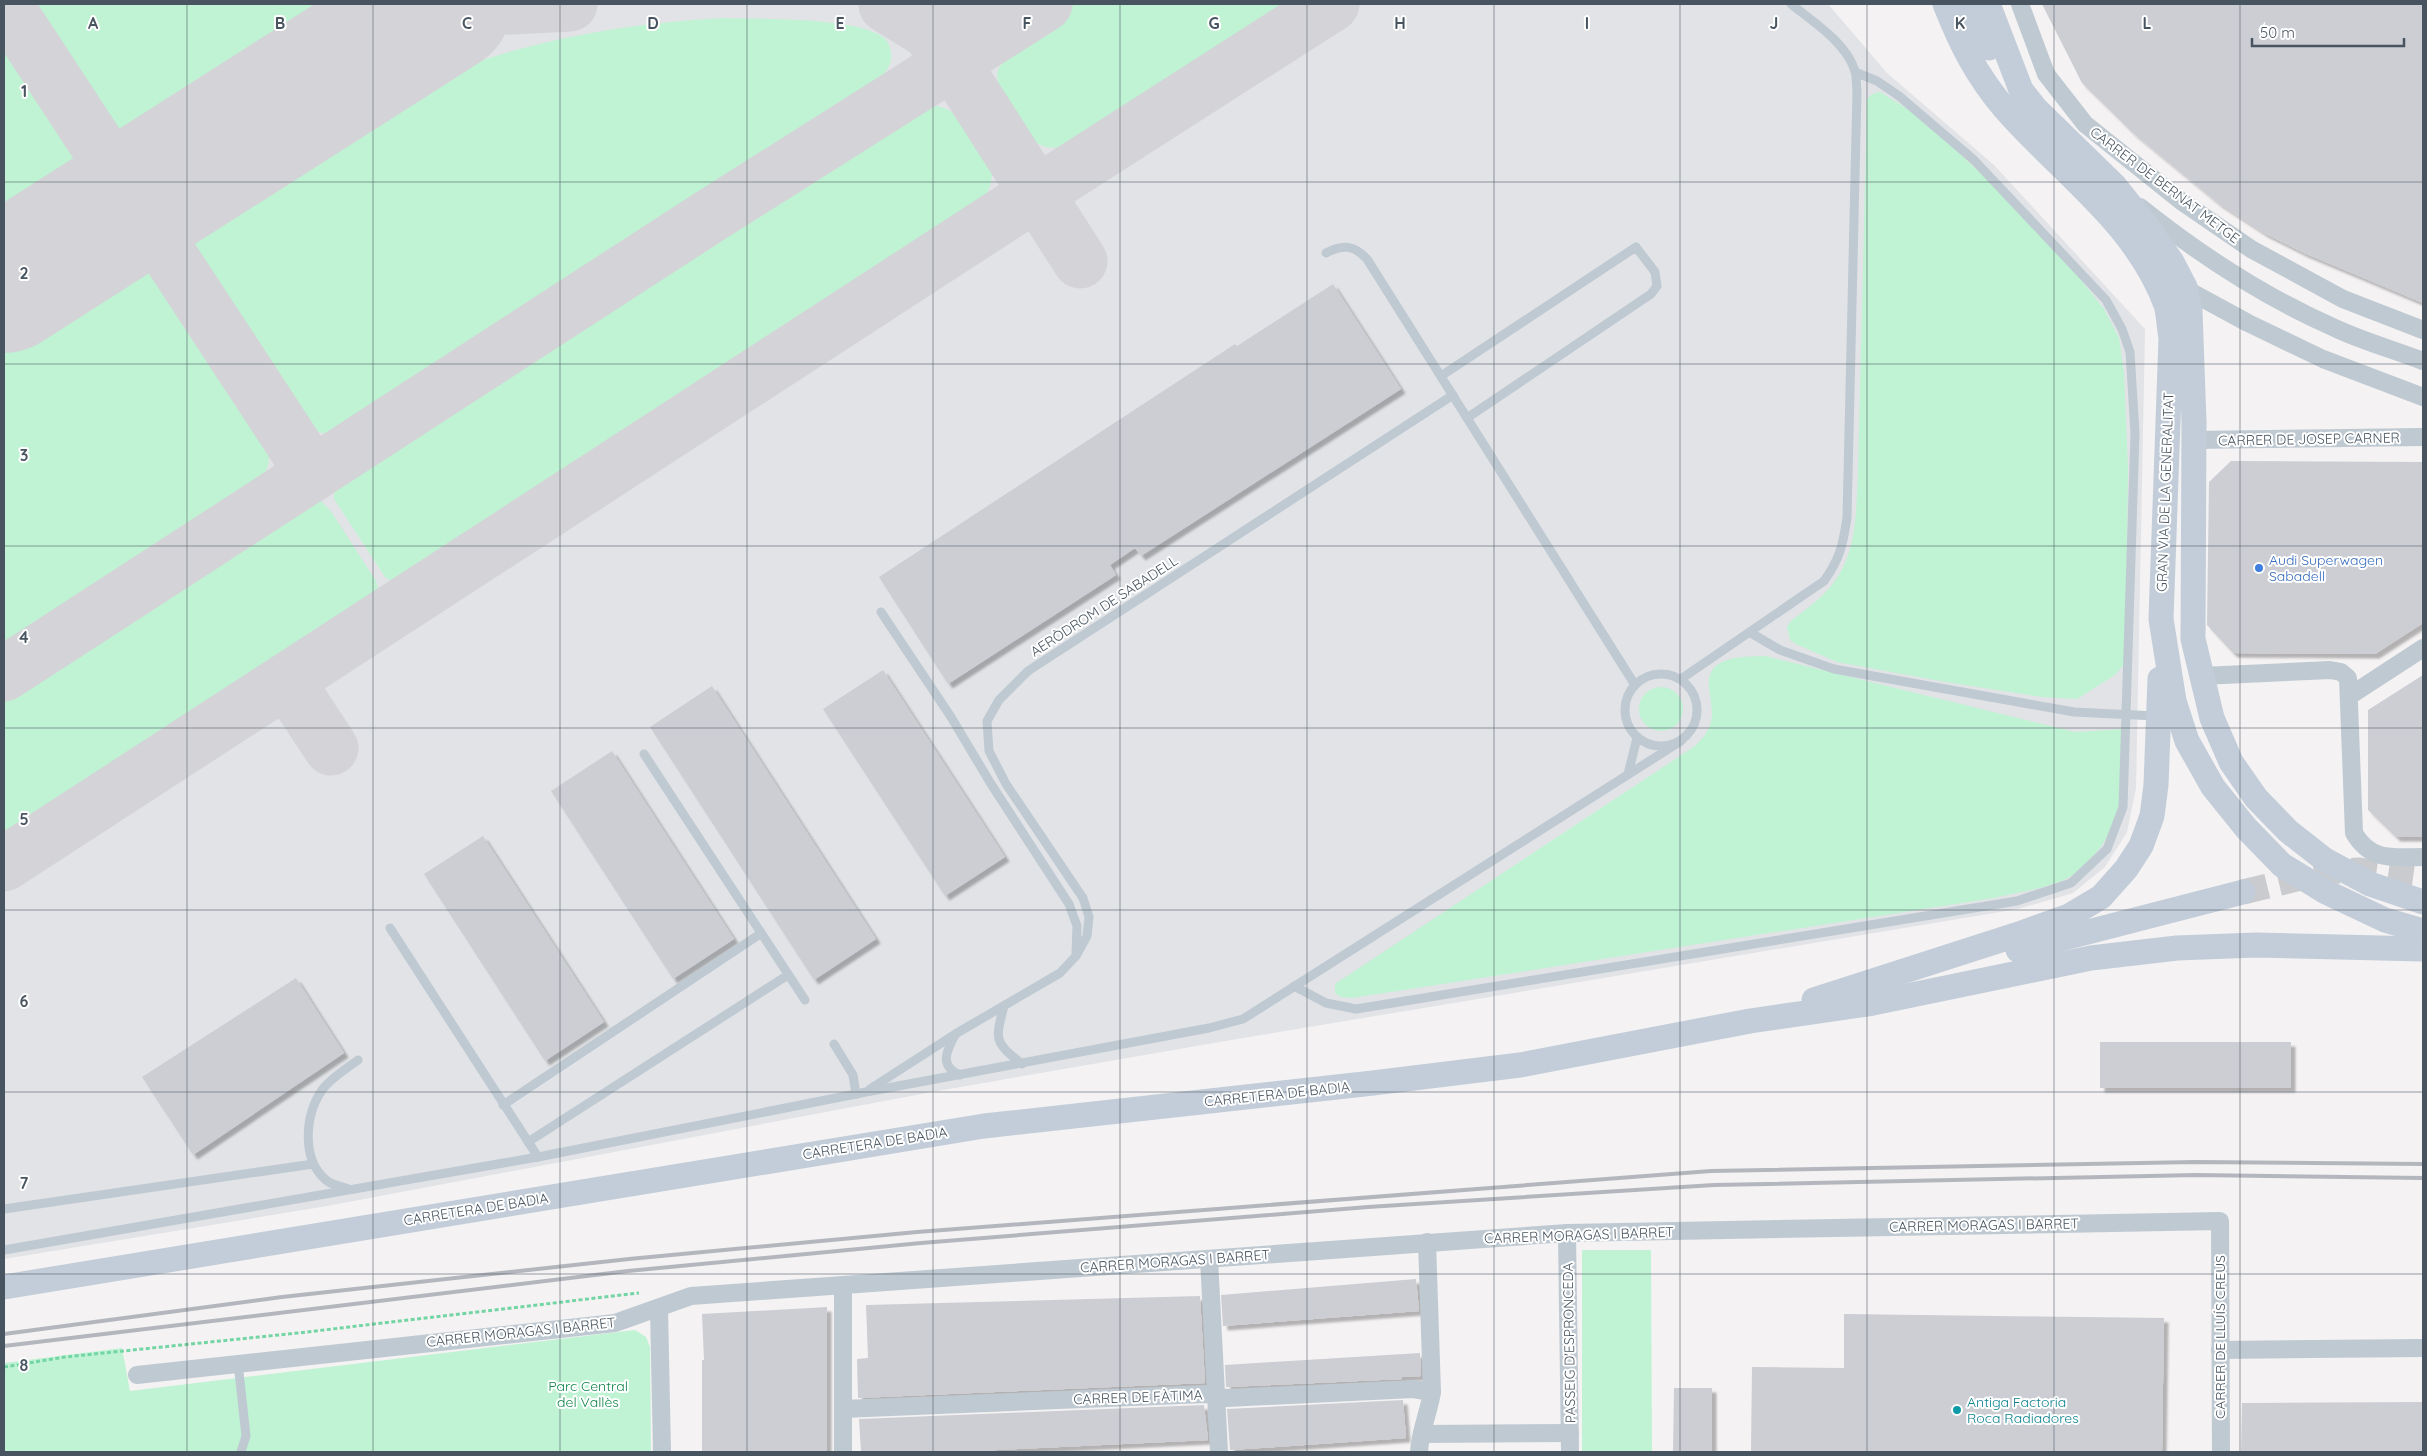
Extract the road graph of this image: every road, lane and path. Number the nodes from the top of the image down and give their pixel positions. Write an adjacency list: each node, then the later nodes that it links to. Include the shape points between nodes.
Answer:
1 (1791, 4): 6 (lane, via 1840,46)
2 (1945, 4): 8 (street, GRAN VIA DE LA GENERALITAT, via 1970,62)
3 (1968, 4): 7 (street, via 1987,45)
4 (1988, 4): 7 (street, GRAN VIA DE LA GENERALITAT)
5 (2020, 4): 12 (street, CARRER DE BERNAT METGE, via 2046,74 2085,124 2181,201 2250,249 2343,299)
6 (1855, 72): 22 (lane, via 1848,478 1844,541 1837,562 1824,581); 28 (lane, via 1899,96 1974,160 2106,300 2122,329 2130,352 2135,433)
7 (2021, 90): 9 (street, GRAN VIA DE LA GENERALITAT, via 2036,109)
8 (2032, 137): 11 (street, via 2080,169 2130,223 2173,283); 21 (street, GRAN VIA DE LA GENERALITAT, via 2126,234 2156,282 2166,307 2171,338)
9 (2115, 186): 11 (street, GRAN VIA DE LA GENERALITAT, via 2144,221); 13 (street, via 2201,254 2263,291 2338,330)
10 (1326, 253): 14 (lane, via 1348,246 1368,259)
11 (2185, 287): 16 (street, via 2248,323 2323,359); 19 (street, GRAN VIA DE LA GENERALITAT, via 2192,339)
12 (2423, 330)
13 (2423, 361)
14 (1441, 376): 15 (lane); 17 (lane, via 1636,247 1654,272 1657,286 1651,294)
15 (1453, 395): 17 (lane); 41 (lane, AERÒDROM DE SABADELL, via 1028,672 999,700 987,721 989,751 1006,784 1083,898 1089,917 1087,936)
16 (2423, 397)
17 (1467, 418): 26 (lane)
18 (2423, 437): 19 (street, CARRER DE JOSEP CARNER)
19 (2194, 440): 24 (street, GRAN VIA DE LA GENERALITAT, via 2193,639)
20 (881, 612): 41 (lane, via 1069,904 1077,926)
21 (2161, 619): 29 (street); 38 (street, GRAN VIA DE LA GENERALITAT, via 2174,701 2187,741 2213,787 2246,828 2282,865 2326,892 2385,920)
22 (1752, 633): 25 (lane); 28 (lane, via 1780,650 1834,669 2074,712)
23 (2423, 648): 27 (street)
24 (2202, 676): 27 (street, via 2330,670 2341,672 2348,678); 36 (street, GRAN VIA DE LA GENERALITAT, via 2212,718 2232,762 2256,798 2288,831 2325,860 2370,884)
25 (1681, 679): 26 (lane, via 1670,674 1657,674); 31 (lane, via 1696,698 1698,711 1696,723)
26 (1635, 684): 30 (lane, via 1627,700 1625,717)
27 (2351, 695): 34 (street, via 2354,833 2367,849 2382,856)
28 (2125, 716): 29 (lane); 43 (lane, via 2123,807 2107,849 2071,883 2017,901 1356,1008 1326,1002)
29 (2159, 716): 46 (street, via 2152,816 2141,846 2126,869 2100,897 2069,916 2016,935)
30 (1637, 738): 31 (lane, via 1658,747); 33 (lane)
31 (1681, 741): 33 (lane)
32 (644, 754): 39 (lane)
33 (1628, 774): 43 (lane)
34 (2423, 857)
35 (2243, 892): 46 (street)
36 (2423, 902)
37 (390, 928): 54 (lane)
38 (2423, 931)
39 (760, 934): 42 (lane); 54 (lane)
40 (2423, 949): 46 (street, via 2256,945 2177,948 2091,958 1868,1004)
41 (1076, 956): 45 (lane, via 1060,973)
42 (788, 975): 44 (lane); 55 (lane)
43 (1294, 986): 50 (lane, via 1243,1019)
44 (805, 1000)
45 (1004, 1006): 47 (lane); 50 (lane, via 997,1032 998,1041)
46 (1750, 1021): 66 (street, CARRETERA DE BADIA, via 1520,1065 984,1126)
47 (957, 1033): 51 (lane, via 946,1052 947,1065); 52 (lane)
48 (834, 1044): 53 (lane, via 853,1075)
49 (358, 1060): 57 (lane, via 323,1090 312,1110 308,1136)
50 (1022, 1064): 51 (lane)
51 (961, 1076): 52 (lane)
52 (866, 1092): 53 (lane)
53 (856, 1094): 56 (lane)
54 (503, 1105): 55 (lane)
55 (528, 1142): 56 (lane)
56 (538, 1157): 58 (lane)
57 (313, 1164): 58 (lane, via 327,1182); 59 (lane)
58 (350, 1189): 63 (lane)
59 (4, 1209)
60 (2220, 1221): 61 (street, CARRER MORAGAS I BARRET); 70 (street, CARRER DE LLUÍS CREUS)
61 (1567, 1233): 62 (street, CARRER MORAGAS I BARRET); 77 (street, PASSEIG D'ESPRONCEDA)
62 (1427, 1242): 64 (street, CARRER MORAGAS I BARRET); 74 (street)
63 (4, 1250)
64 (1209, 1258): 65 (street, CARRER MORAGAS I BARRET); 75 (street)
65 (843, 1285): 68 (street, CARRER MORAGAS I BARRET, via 691,1296); 76 (street)
66 (4, 1287)
67 (641, 1292): 72 (path, via 65,1357)
68 (659, 1308): 71 (street, CARRER MORAGAS I BARRET, via 615,1322); 80 (street)
69 (2423, 1348): 70 (street)
70 (2220, 1350): 85 (street, CARRER DE LLUÍS CREUS)
71 (238, 1363): 73 (street, CARRER MORAGAS I BARRET); 79 (lane, via 246,1436)
72 (4, 1367)
73 (137, 1375)
74 (1432, 1392): 75 (street, CARRER DE FÀTIMA, via 1414,1389 1227,1398); 78 (street)
75 (1218, 1395): 76 (street, CARRER DE FÀTIMA); 82 (street)
76 (843, 1409): 81 (street)
77 (1570, 1433): 78 (street); 84 (street, PASSEIG D'ESPRONCEDA)
78 (1422, 1434): 83 (street)
79 (241, 1452)
80 (662, 1452)
81 (843, 1452)
82 (1219, 1452)
83 (1419, 1452)
84 (1570, 1452)
85 (2221, 1452)

